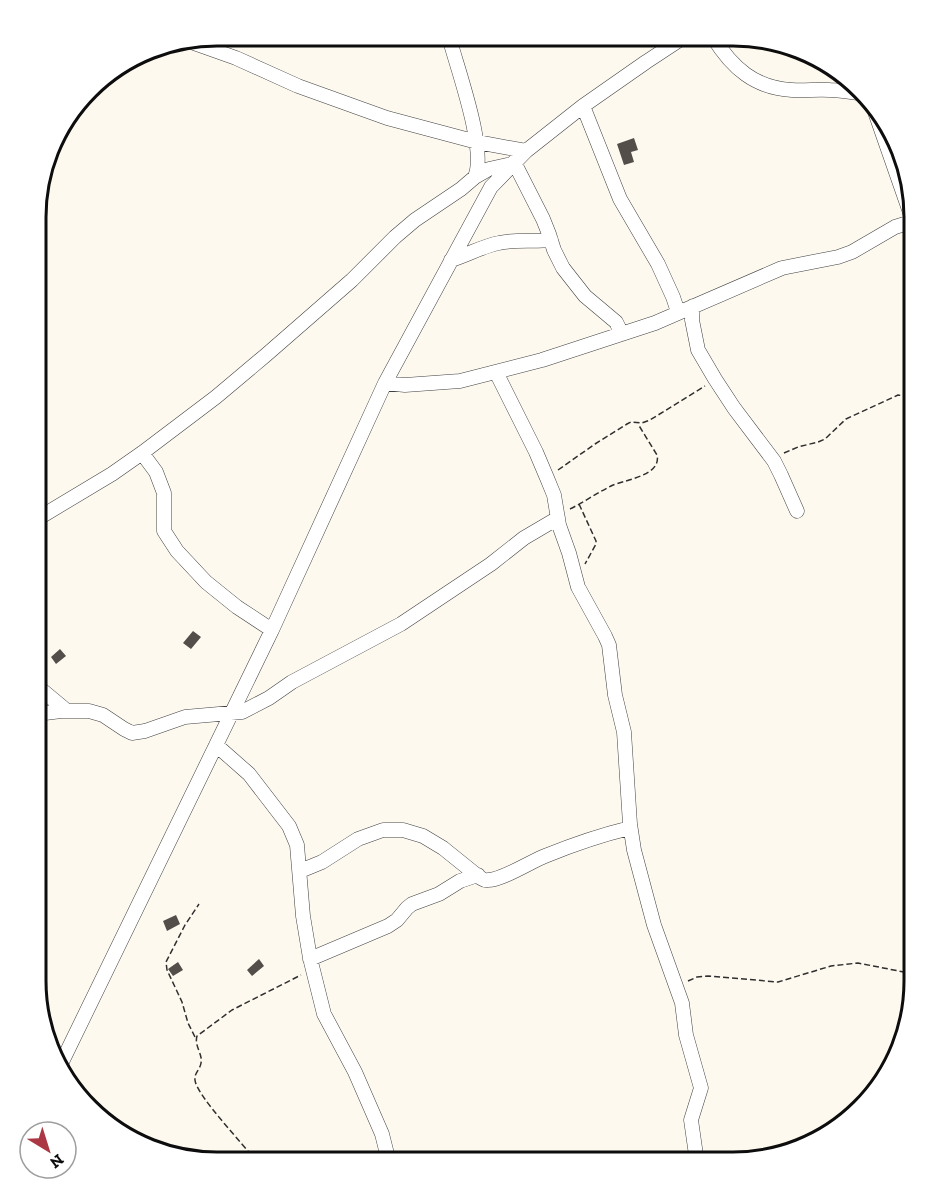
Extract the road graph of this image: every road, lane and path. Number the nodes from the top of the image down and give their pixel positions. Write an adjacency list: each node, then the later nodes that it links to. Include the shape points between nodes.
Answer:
1 (670, 46): 6 (street)
2 (718, 46): 5 (street, via 743,74 762,84 790,90)
3 (205, 47): 7 (street, via 340,102)
4 (452, 47): 7 (street)
5 (848, 92)
6 (583, 106): 8 (street); 17 (street, via 620,199 658,264)
7 (477, 142): 8 (street); 12 (street, via 479,166)
8 (526, 151): 10 (street)
9 (890, 151): 11 (street)
10 (513, 163): 12 (street); 14 (street); 15 (street, via 491,187)
11 (898, 176)
12 (475, 177): 24 (street, via 415,220 266,356)
13 (904, 224): 16 (street, via 852,252 782,268)
14 (551, 240): 15 (street, via 501,242); 18 (street, via 563,268 585,296 616,322)
15 (451, 260): 21 (street)
16 (693, 306): 17 (street); 20 (street, via 698,350)
17 (678, 312): 18 (street)
18 (622, 334): 19 (street)
19 (496, 372): 21 (street, via 432,384); 26 (street)
20 (715, 379): 23 (path, via 650,420); 25 (street)
21 (385, 383): 32 (street)
22 (904, 396): 25 (path, via 846,418 825,439 784,453)
23 (638, 423): 26 (path, via 620,428); 27 (path, via 657,455 657,464 633,480 618,482)
24 (142, 453): 29 (street); 32 (street, via 156,472 164,493 164,531 177,551 213,588)
25 (774, 461): 28 (street)
26 (547, 478): 30 (street)
27 (579, 504): 30 (path); 31 (path, via 596,541)
28 (796, 511)
29 (46, 514)
30 (558, 516): 36 (street, via 401,624 292,682 252,708); 38 (street, via 578,587 609,645 624,732)
31 (586, 563)
32 (272, 630): 36 (street)
33 (46, 694): 34 (street)
34 (67, 711): 35 (street); 36 (street, via 103,715 132,733 185,717)
35 (46, 713)
36 (230, 714): 37 (street)
37 (216, 745): 39 (street, via 249,774 289,826 297,845); 46 (street)
38 (630, 828): 40 (street, via 489,880); 44 (street, via 651,915)
39 (300, 871): 40 (street, via 358,839 383,830 404,830 443,848); 42 (street)
40 (478, 875): 42 (street, via 412,904 388,926)
41 (200, 904): 45 (path, via 166,962)
42 (312, 964): 45 (path, via 232,1010); 48 (street, via 324,1014 355,1072)
43 (903, 972): 44 (path, via 858,963 831,966 778,982 697,977)
44 (677, 988): 49 (street, via 702,1088 691,1120)
45 (196, 1039): 47 (path, via 201,1059 195,1074 199,1090)
46 (65, 1056)
47 (248, 1151)
48 (386, 1151)
49 (695, 1151)

